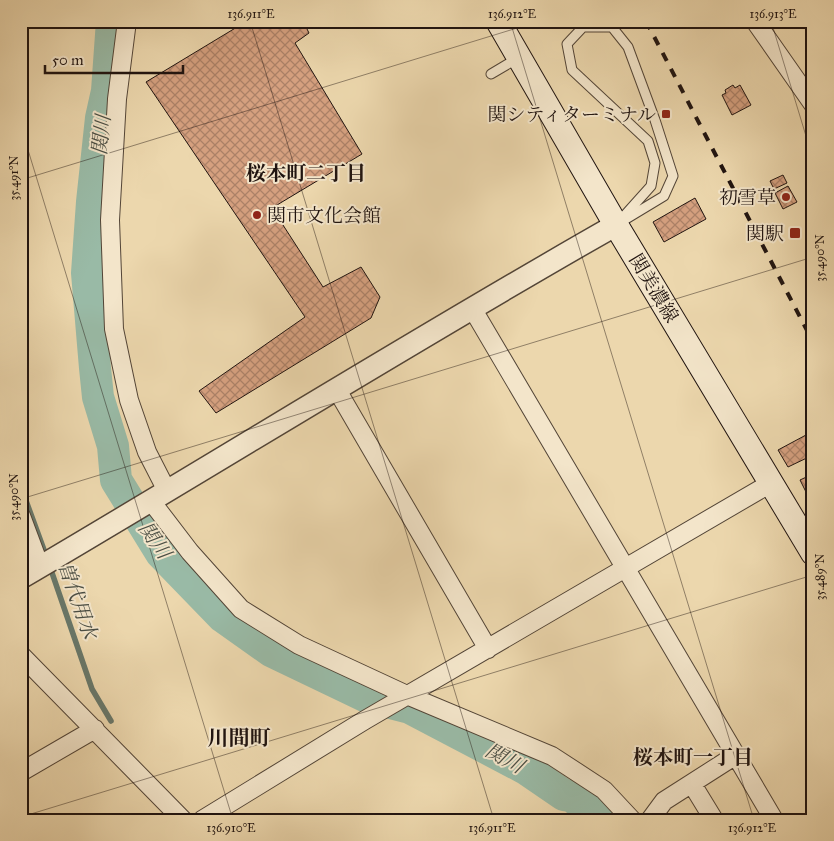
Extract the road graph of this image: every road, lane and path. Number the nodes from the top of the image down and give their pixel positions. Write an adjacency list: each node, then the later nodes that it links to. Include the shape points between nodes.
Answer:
1 (127, 21): 11 (street, via 116,100 111,211 114,329 128,400)
2 (498, 21): 4 (main road, 関美濃線)
3 (755, 21): 6 (street)
4 (519, 58): 5 (lane); 7 (main road, 関美濃線)
5 (491, 74)
6 (813, 104)
7 (616, 225): 7 (lane, via 651,186 656,162 648,141 572,70 567,44 583,27 612,27 628,48 673,176 664,196); 8 (street); 10 (main road, 関美濃線)
8 (472, 308): 9 (street); 15 (street)
9 (337, 390): 11 (street); 17 (street)
10 (771, 483): 13 (main road, 関美濃線); 15 (street)
11 (159, 496): 14 (street); 19 (street, via 190,552 241,609 299,645)
12 (21, 516): 14 (street)
13 (813, 553)
14 (40, 567): 16 (street)
15 (627, 569): 17 (street); 21 (street)
16 (21, 578)
17 (488, 649): 19 (street)
18 (21, 655): 20 (street)
19 (409, 696): 25 (street); 26 (street, via 552,756 604,790)
20 (96, 730): 22 (street); 24 (street)
21 (736, 755): 23 (street); 29 (street)
22 (21, 772)
23 (692, 784): 27 (street, via 664,801); 28 (street)
24 (183, 820)
25 (202, 820)
26 (632, 820)
27 (650, 820)
28 (714, 820)
29 (774, 820)

